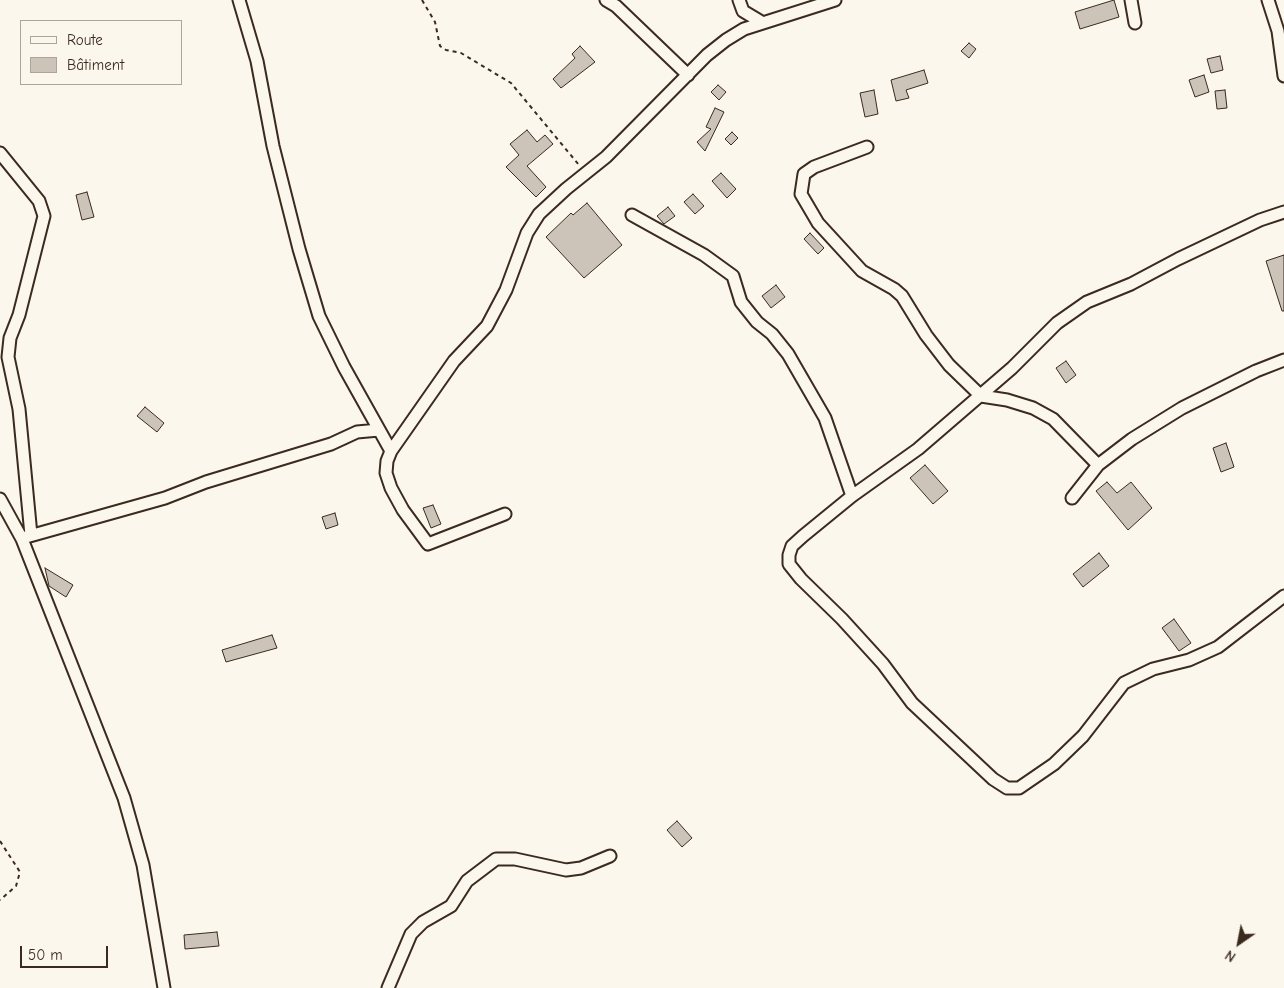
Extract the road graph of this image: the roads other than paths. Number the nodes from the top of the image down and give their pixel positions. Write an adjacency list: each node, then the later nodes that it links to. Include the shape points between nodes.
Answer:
1 (239, 0): 17 (street, via 257,60 276,156 319,316)
2 (606, 0): 9 (street)
3 (739, 0): 7 (street, via 743,11)
4 (835, 0): 7 (street)
5 (1131, 0): 8 (street)
6 (1268, 0): 10 (street, via 1278,31)
7 (763, 23): 9 (street, via 726,40)
8 (1135, 23)
9 (688, 75): 18 (street, via 629,136 539,214 527,233 523,251 487,326 454,361)
10 (1284, 76)
11 (867, 147): 16 (street, via 804,174 801,194 818,224 856,265 902,296 949,365)
12 (0, 153): 24 (street, via 39,202 44,216 10,338 8,357 19,410)
13 (1284, 212): 16 (street, via 1260,220 1131,284 1087,302 1057,323)
14 (632, 215): 20 (street, via 733,276 741,302 788,354 825,418)
15 (1284, 360): 19 (street, via 1182,408)
16 (981, 396): 19 (street, via 1033,408 1053,419); 20 (street, via 918,449)
17 (379, 430): 18 (street); 24 (street, via 357,432 324,446 165,498)
18 (391, 451): 23 (street, via 386,473 391,488 428,544)
19 (1098, 465): 21 (street)
20 (852, 496): 25 (street, via 792,546 789,564 883,664 912,703 993,779 1007,788 1019,788 1054,764 1083,736 1124,683 1153,669 1188,660 1218,647)
21 (1072, 498)
22 (0, 499): 24 (street)
23 (506, 514)
24 (27, 537): 27 (street, via 124,798 143,865)
25 (1284, 596)
26 (610, 856): 28 (street, via 581,868 566,870 515,859 490,862 467,881 451,906 423,922 411,934)
27 (164, 988)
28 (388, 988)

